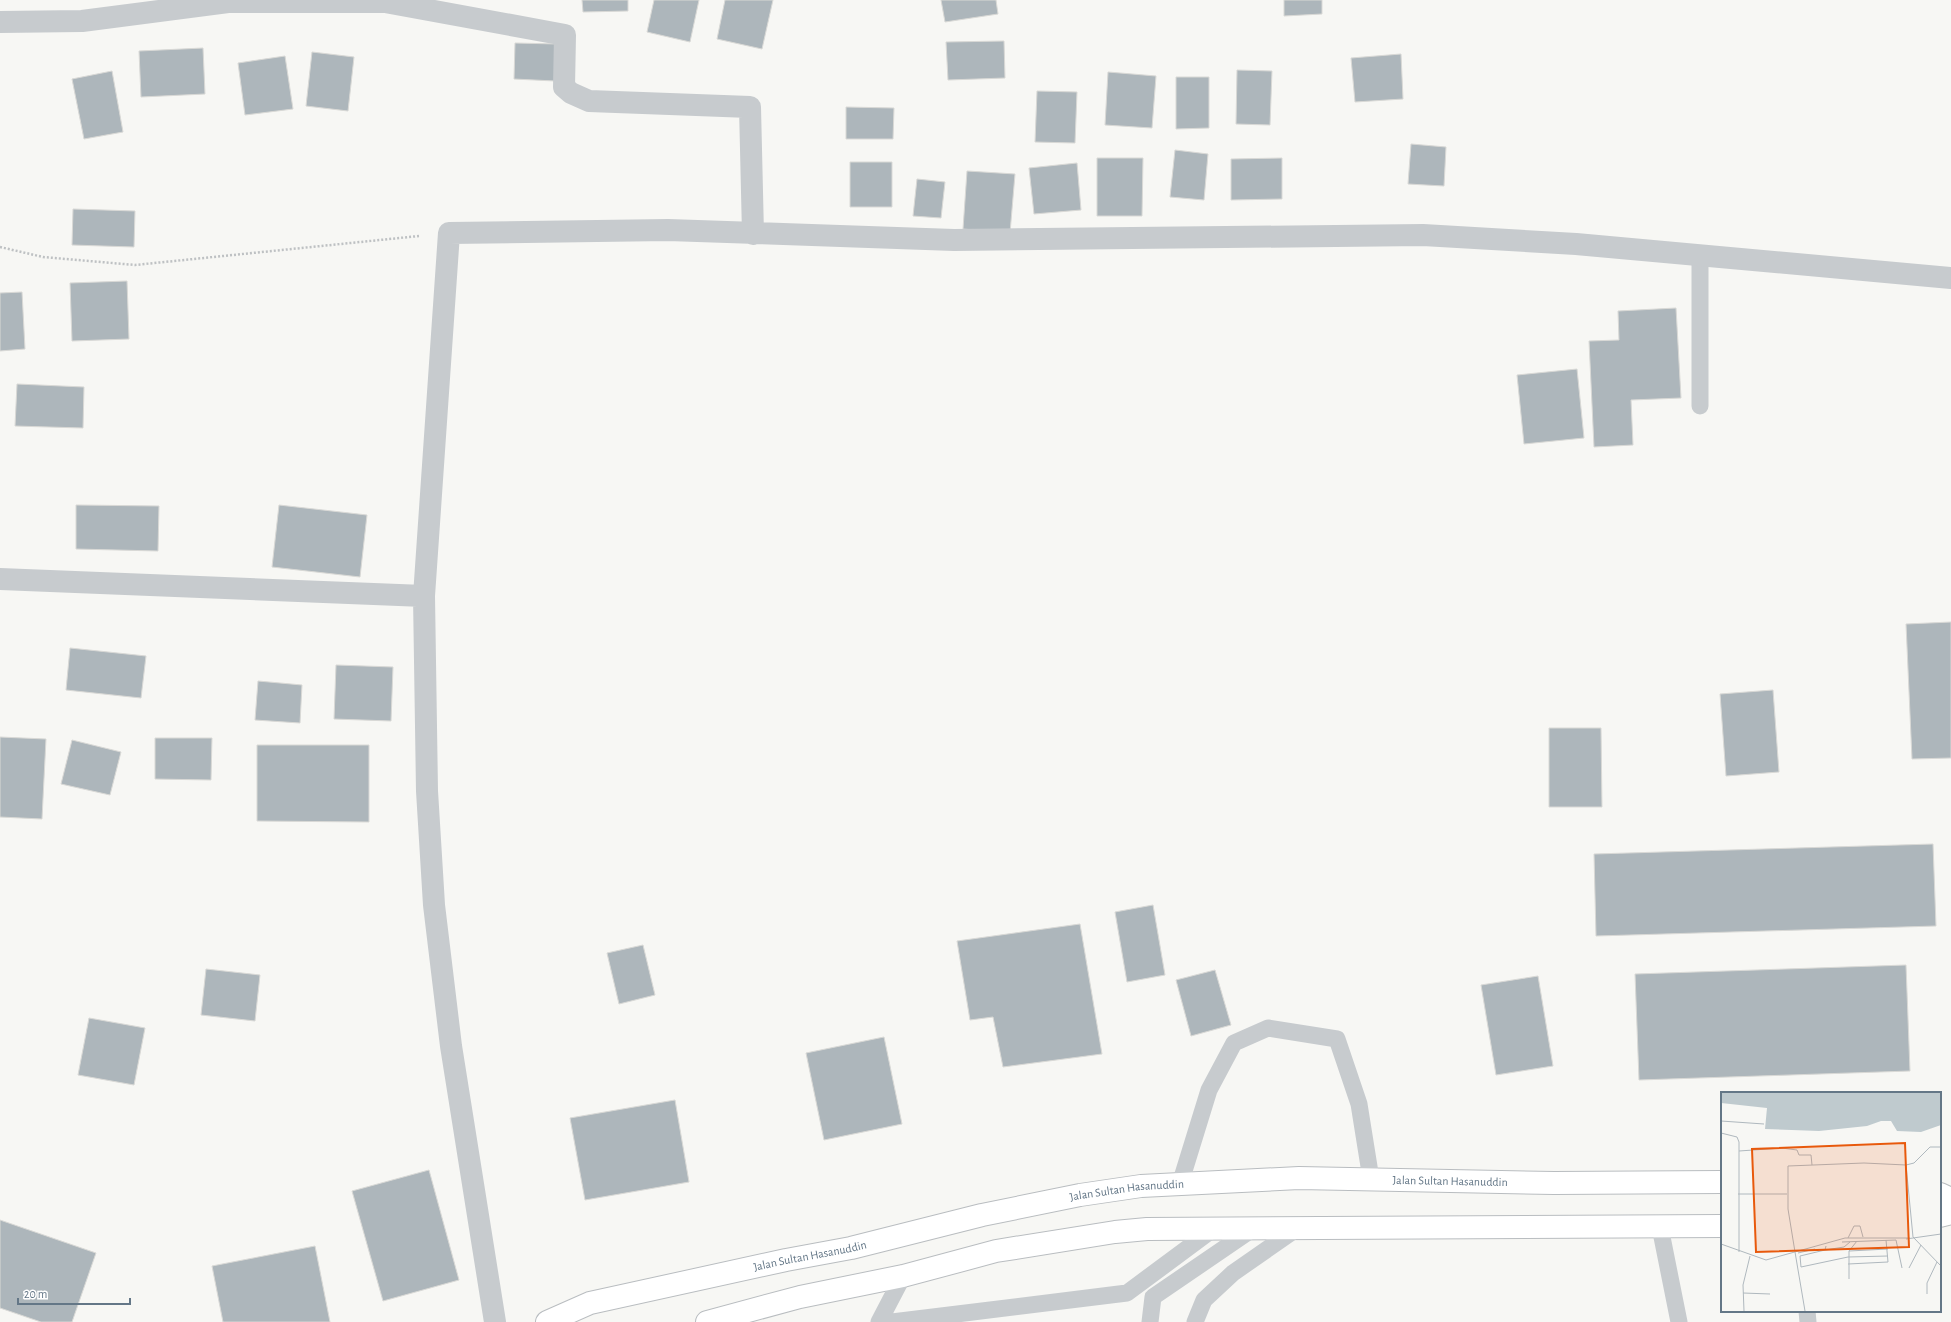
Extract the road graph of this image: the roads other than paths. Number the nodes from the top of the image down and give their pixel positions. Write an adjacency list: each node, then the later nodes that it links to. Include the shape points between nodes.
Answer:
1 (0, 22): 2 (street, via 82,21 228,2 386,2 565,35 564,87 589,101 750,107)
2 (754, 234): 3 (street, via 954,240 1424,235 1576,244); 7 (street, via 668,230 449,233)
3 (1700, 256): 4 (street); 5 (lane)
4 (1951, 278)
5 (1700, 406)
6 (0, 580): 7 (street)
7 (424, 596): 22 (street, via 427,791 434,906 451,1046)
8 (1371, 1179): 9 (highway, Jalan Sultan Hasanuddin, via 1554,1183); 10 (highway, Jalan Sultan Hasanuddin, via 1299,1178); 10 (lane, via 1360,1104 1337,1039 1268,1028 1234,1043 1209,1090)
9 (1721, 1182)
10 (1180, 1184): 23 (highway, Jalan Sultan Hasanuddin, via 1140,1186 1080,1195 982,1215 851,1248 590,1303)
11 (1941, 1194): 12 (highway)
12 (1951, 1199)
13 (1951, 1213): 14 (highway)
14 (1941, 1216)
15 (1721, 1226): 18 (highway)
16 (1216, 1227): 19 (highway); 20 (highway, via 1115,1232 996,1251); 26 (lane, via 1128,1293)
17 (1298, 1227): 18 (highway); 19 (highway); 28 (lane, via 1233,1273 1204,1300)
18 (1660, 1227): 29 (lane)
19 (1254, 1228): 27 (lane, via 1154,1297)
20 (903, 1276): 24 (highway, via 800,1297); 25 (lane)
21 (1807, 1312): 30 (lane)
22 (495, 1322)
23 (547, 1322)
24 (708, 1322)
25 (879, 1322)
26 (892, 1322)
27 (1150, 1322)
28 (1195, 1322)
29 (1679, 1322)
30 (1808, 1322)

